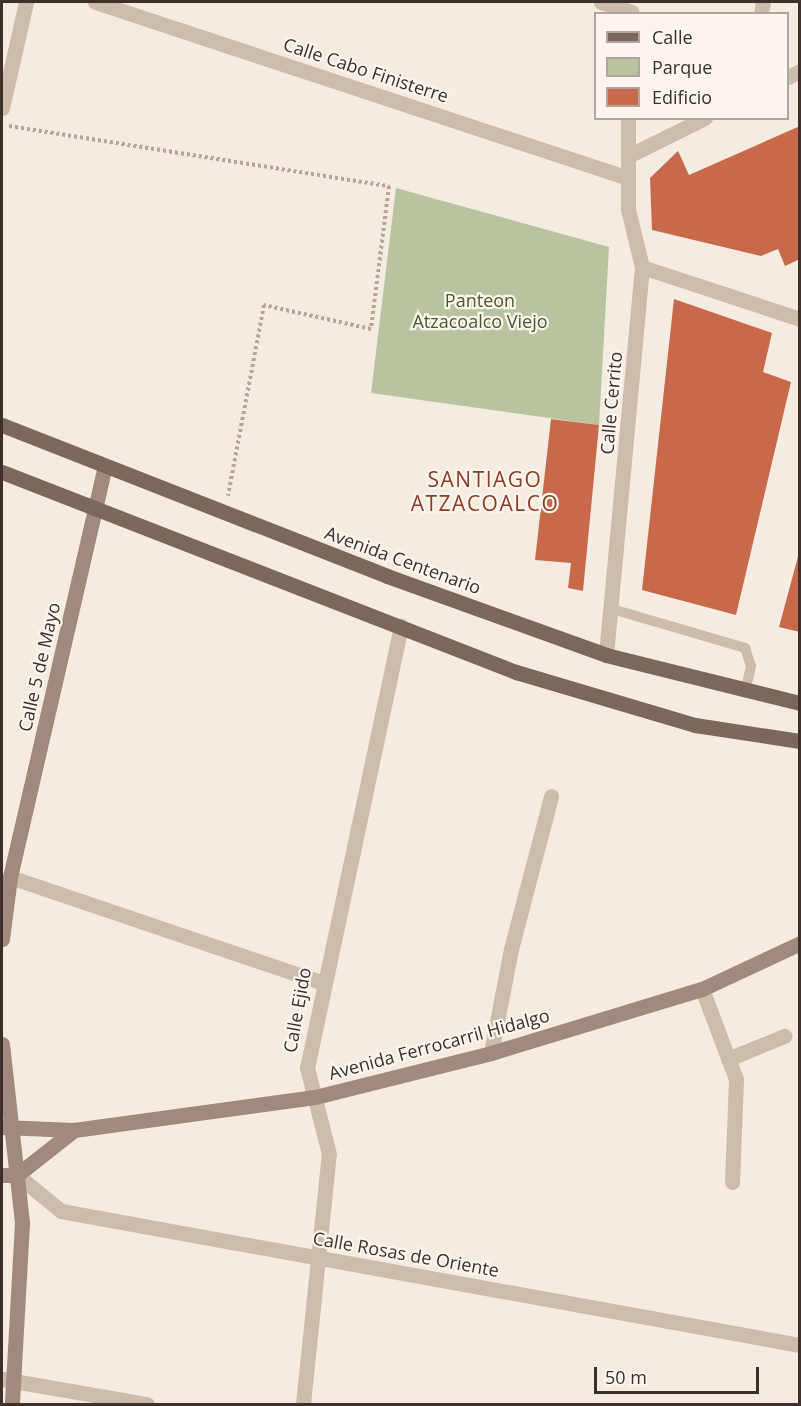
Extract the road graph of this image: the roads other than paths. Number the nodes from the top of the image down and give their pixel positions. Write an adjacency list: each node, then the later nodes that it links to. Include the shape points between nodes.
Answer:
1 (26, 2): 5 (street)
2 (95, 2): 9 (street, Calle Cabo Finisterre)
3 (601, 2): 4 (street)
4 (631, 9)
5 (2, 108)
6 (628, 120): 8 (street, Calle Cerrito)
7 (701, 120): 8 (street)
8 (628, 156): 9 (street, Calle Cerrito)
9 (625, 177): 10 (street, Calle Cerrito)
10 (642, 267): 11 (street); 16 (street, Calle Cerrito)
11 (800, 319)
12 (2, 425): 13 (main road, Avenida Centenario)
13 (105, 466): 15 (street, Calle 5 de Mayo); 18 (main road, Avenida Centenario)
14 (2, 472): 15 (main road)
15 (96, 507): 17 (main road); 23 (street, Calle 5 de Mayo)
16 (612, 609): 18 (street, Calle Cerrito); 19 (lane, via 745,648 751,666)
17 (401, 626): 21 (main road, via 604,700 695,725); 27 (street, Calle Ejido)
18 (606, 655): 19 (main road, Avenida Centenario)
19 (745, 692): 20 (main road, Avenida Centenario)
20 (800, 703)
21 (800, 741)
22 (551, 796): 31 (street, via 511,949)
23 (8, 860): 24 (street, Calle 5 de Mayo)
24 (10, 877): 25 (street, Calle 5 de Mayo); 27 (street)
25 (2, 939)
26 (800, 943): 28 (street, Avenida Ferrocarril Hidalgo)
27 (321, 982): 33 (street, Calle Ejido, via 307,1068)
28 (702, 989): 31 (street, Avenida Ferrocarril Hidalgo); 32 (street)
29 (784, 1036): 32 (street)
30 (2, 1044): 34 (street)
31 (491, 1053): 33 (street, Avenida Ferrocarril Hidalgo)
32 (729, 1059): 38 (street, via 736,1079)
33 (315, 1097): 35 (street, Avenida Ferrocarril Hidalgo); 39 (street, Calle Ejido, via 329,1154)
34 (6, 1127): 35 (street, Avenida Ferrocarril Hidalgo); 37 (street)
35 (74, 1130): 37 (street)
36 (2, 1174): 37 (street)
37 (17, 1175): 39 (street, Calle Rosas de Oriente, via 61,1210); 41 (street, via 22,1223)
38 (732, 1182)
39 (318, 1258): 40 (street, Calle Rosas de Oriente); 44 (street, Calle Ejido)
40 (800, 1345)
41 (8, 1380): 42 (street); 43 (street)
42 (12, 1404)
43 (147, 1404)
44 (303, 1404)

